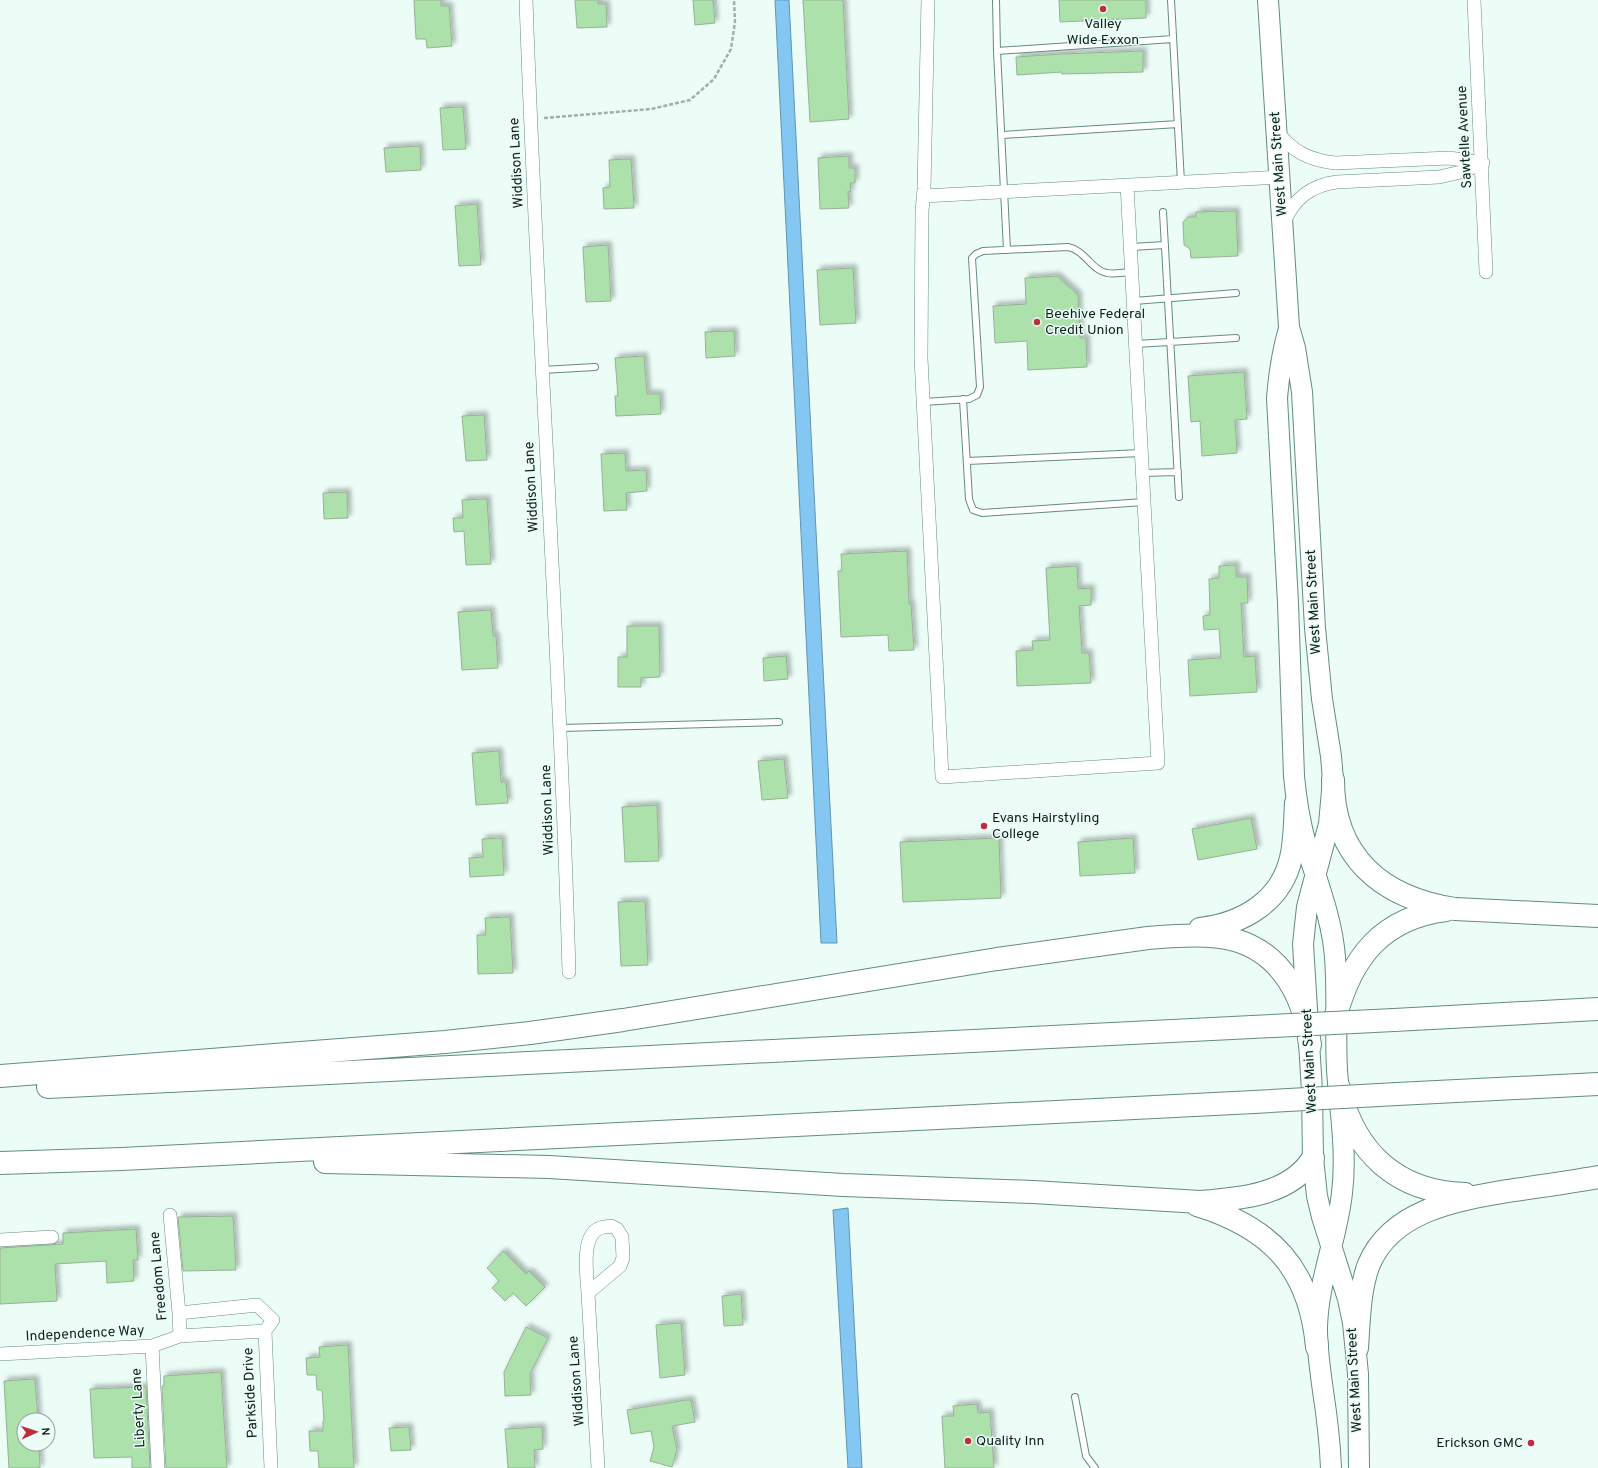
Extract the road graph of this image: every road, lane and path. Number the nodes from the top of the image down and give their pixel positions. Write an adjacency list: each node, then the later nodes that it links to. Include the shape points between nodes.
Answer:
1 (526, 0): 10 (street, Widdison Lane)
2 (734, 0): 10 (path, via 732,49 714,79 690,100 650,109)
3 (928, 0): 19 (street)
4 (996, 0): 9 (lane)
5 (1171, 0): 8 (lane)
6 (1268, 0): 12 (main road, West Main Street)
7 (1474, 0): 14 (street, Sawtelle Avenue)
8 (1173, 39): 9 (lane); 11 (lane)
9 (997, 50): 13 (lane)
10 (531, 119): 35 (street, Widdison Lane)
11 (1178, 124): 13 (lane); 16 (lane)
12 (1277, 131): 14 (street, via 1296,151 1321,162 1449,158); 15 (main road, West Main Street)
13 (1002, 135): 18 (lane)
14 (1483, 163): 21 (street, via 1461,172 1438,177 1337,182 1319,186 1301,196 1293,205); 26 (street, Sawtelle Avenue)
15 (1280, 177): 16 (street); 21 (main road, West Main Street)
16 (1181, 182): 17 (street)
17 (1127, 185): 18 (street); 23 (street)
18 (1004, 191): 19 (street); 24 (lane)
19 (924, 196): 37 (street)
20 (1163, 212): 22 (lane)
21 (1283, 227): 30 (main road, West Main Street)
22 (1164, 245): 23 (lane); 28 (lane)
23 (1131, 247): 25 (street)
24 (1007, 250): 25 (lane, via 1074,248 1101,271); 36 (lane, via 983,251 972,258 980,387 977,395)
25 (1132, 272): 29 (street)
26 (1486, 272)
27 (1236, 293): 28 (lane)
28 (1168, 298): 29 (lane); 32 (lane)
29 (1134, 301): 33 (street)
30 (1289, 327): 46 (main road, West Main Street, via 1302,392 1314,628); 47 (main road, West Main Street, via 1283,350 1277,398)
31 (1236, 338): 32 (lane)
32 (1170, 342): 33 (lane); 40 (lane)
33 (1136, 344): 38 (street)
34 (595, 367): 35 (lane)
35 (542, 370): 45 (street, Widdison Lane)
36 (963, 399): 37 (lane); 39 (lane)
37 (924, 402): 43 (street, via 942,777 1158,763)
38 (1142, 453): 39 (lane); 41 (street)
39 (967, 461): 43 (lane, via 969,499 973,510 982,513)
40 (1178, 472): 41 (lane); 42 (lane)
41 (1143, 473): 43 (street)
42 (1179, 497)
43 (1144, 502)
44 (779, 722): 45 (lane)
45 (561, 728): 52 (street, Widdison Lane)
46 (1333, 780): 48 (main road, West Main Street, via 1329,824); 49 (highway, via 1333,796 1340,827 1364,868 1401,894 1418,901)
47 (1296, 803): 48 (main road, West Main Street); 51 (highway, via 1291,858 1287,871 1280,884 1262,905 1252,913 1227,924)
48 (1316, 875): 54 (main road, West Main Street, via 1332,933); 55 (main road, West Main Street, via 1307,907 1303,944)
49 (1455, 909): 50 (highway); 54 (highway, via 1438,911 1406,921 1375,941 1353,969)
50 (1598, 916)
51 (1148, 938): 55 (highway, via 1224,938 1246,944 1266,955 1285,974 1300,1000 1307,1022); 56 (highway, via 997,959 538,1032 444,1042)
52 (569, 972)
53 (1598, 1009): 59 (highway, bridge)
54 (1336, 1015): 58 (main road, West Main Street)
55 (1310, 1045): 60 (main road, West Main Street)
56 (0, 1076)
57 (1598, 1084): 61 (highway, bridge)
58 (1339, 1088): 64 (highway, via 1347,1116 1358,1136 1374,1156 1392,1172 1402,1179 1440,1192); 69 (main road, West Main Street, via 1344,1168 1338,1219)
59 (0, 1090)
60 (1313, 1158): 65 (highway, via 1295,1178 1267,1191 1223,1200); 69 (main road, West Main Street, via 1317,1196)
61 (122, 1159): 62 (highway); 65 (highway, via 557,1167)
62 (0, 1163)
63 (1598, 1177): 64 (highway)
64 (1490, 1194): 76 (highway, via 1432,1208 1403,1224 1385,1240 1376,1252 1365,1277)
65 (1177, 1201): 75 (highway, via 1216,1211 1235,1220 1265,1239 1283,1255 1305,1291 1316,1328)
66 (170, 1215): 71 (street, Freedom Lane)
67 (52, 1237): 68 (street)
68 (0, 1240)
69 (1331, 1247): 75 (main road, West Main Street, via 1320,1291); 76 (main road, West Main Street, via 1348,1299)
70 (588, 1293): 70 (street, Widdison Lane, via 589,1238 598,1229 611,1226 617,1229 622,1237 623,1258 620,1266); 81 (street, Widdison Lane)
71 (179, 1313): 72 (street, Parkside Drive, via 257,1305 273,1320); 73 (street, Freedom Lane)
72 (265, 1331): 73 (street, Independence Way); 80 (street, Parkside Drive)
73 (180, 1336): 74 (street, Independence Way)
74 (152, 1346): 77 (street, Independence Way); 79 (street, Liberty Lane)
75 (1317, 1347): 83 (main road, West Main Street, via 1328,1421)
76 (1357, 1348): 84 (main road, West Main Street)
77 (0, 1354)
78 (1075, 1397): 82 (lane, via 1086,1456)
79 (158, 1468)
80 (271, 1468)
81 (598, 1468)
82 (1095, 1468)
83 (1331, 1468)
84 (1359, 1468)

